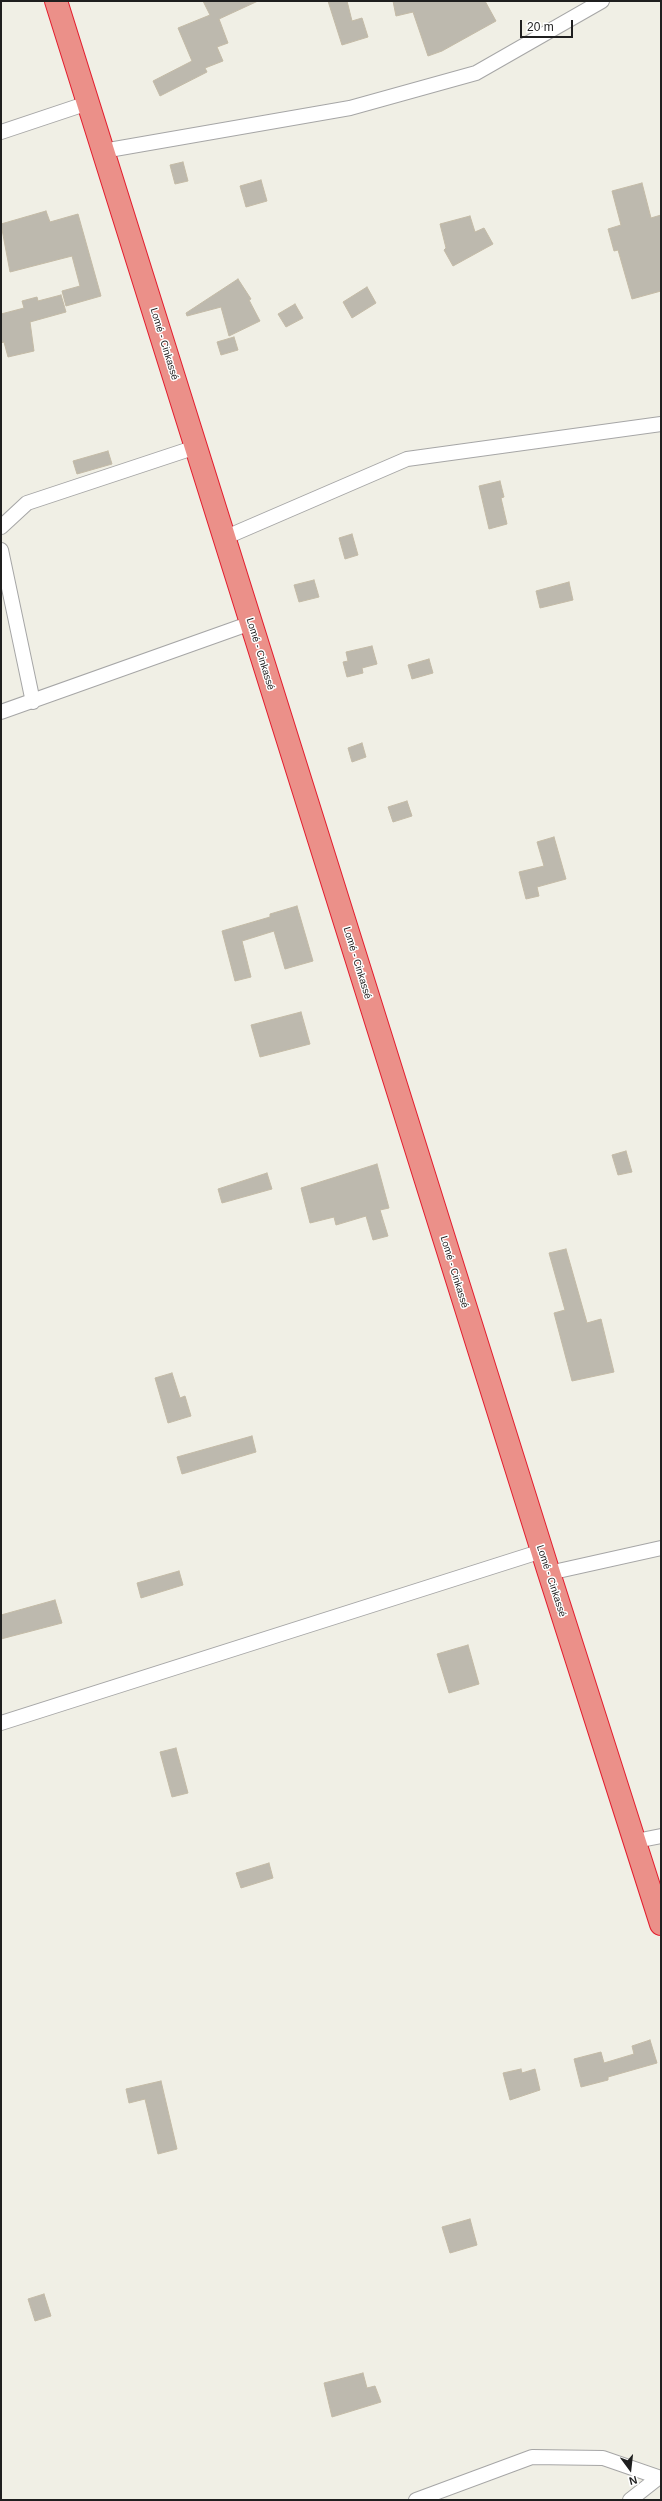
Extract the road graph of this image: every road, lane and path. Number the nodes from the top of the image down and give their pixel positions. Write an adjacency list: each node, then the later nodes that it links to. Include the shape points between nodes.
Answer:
1 (56, 1): 3 (highway, Lomé - Cinkassé)
2 (602, 1): 5 (street, via 476,73 350,108)
3 (88, 103): 4 (street); 5 (highway, Lomé - Cinkassé)
4 (1, 132)
5 (103, 151): 7 (highway, Lomé - Cinkassé)
6 (661, 424): 9 (street, via 407,460)
7 (196, 447): 8 (street, via 27,503); 9 (highway, Lomé - Cinkassé)
8 (1, 527)
9 (224, 538): 11 (highway, Lomé - Cinkassé)
10 (1, 550): 12 (street)
11 (251, 623): 12 (street); 15 (highway, Lomé - Cinkassé)
12 (33, 702): 13 (street)
13 (1, 712)
14 (661, 1548): 16 (street)
15 (542, 1551): 16 (highway, Lomé - Cinkassé); 17 (street)
16 (549, 1574): 19 (highway, Lomé - Cinkassé)
17 (1, 1723)
18 (661, 1836): 19 (street)
19 (636, 1841): 20 (highway, Lomé - Cinkassé)
20 (661, 1924)
21 (660, 2478): 22 (street, via 603,2458 532,2457); 23 (street)
22 (416, 2500)
23 (630, 2500)

